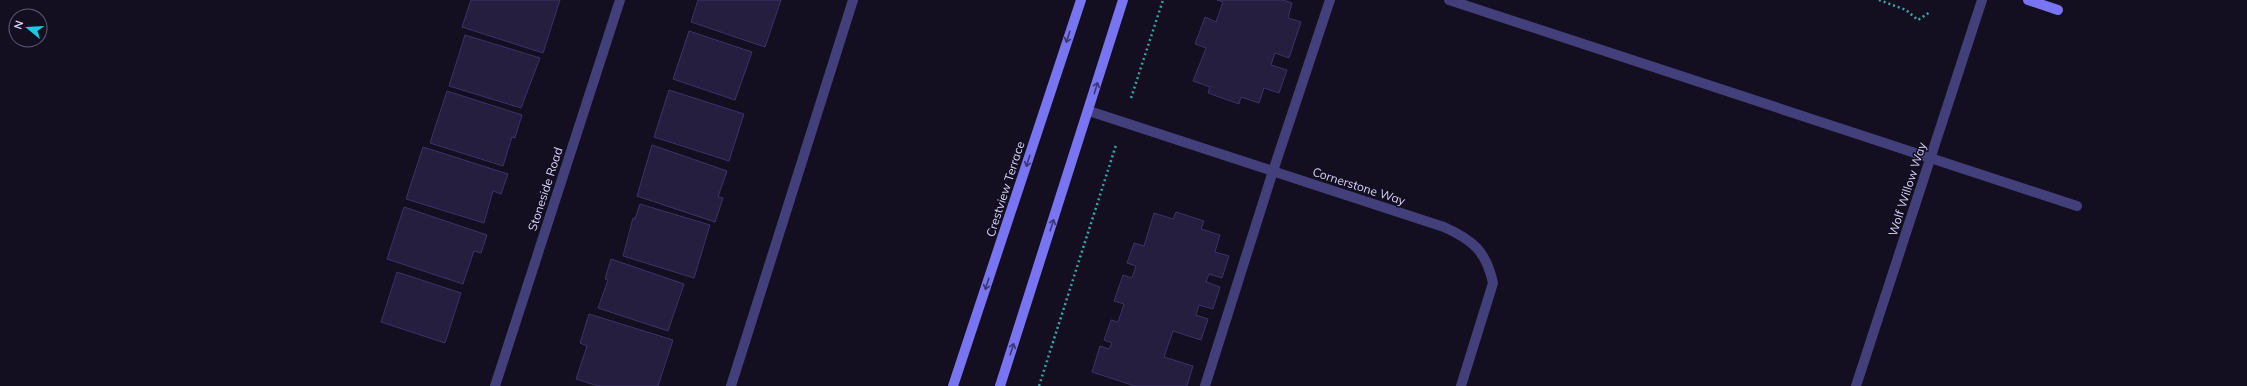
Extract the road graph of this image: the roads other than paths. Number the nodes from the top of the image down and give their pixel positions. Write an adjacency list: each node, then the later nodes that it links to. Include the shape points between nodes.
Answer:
1 (620, 0): 14 (street, Stoneside Road)
2 (854, 0): 15 (street)
3 (1081, 0): 16 (street, Crestview Terrace, one-way to 16)
4 (1124, 0): 10 (street, one-way to 4)
5 (1330, 0): 12 (street)
6 (1449, 0): 11 (street)
7 (1982, 0): 11 (street, Wolf Willow Way)
8 (2028, 0): 9 (street)
9 (2058, 10)
10 (1089, 111): 12 (street, Cornerstone Way); 17 (street, one-way to 10)
11 (1931, 157): 13 (street); 20 (street, Wolf Willow Way)
12 (1273, 171): 18 (street); 19 (street, Cornerstone Way, via 1444,227 1474,244 1490,267 1493,283)
13 (2077, 206)
14 (495, 386)
15 (731, 386)
16 (953, 386)
17 (1000, 386)
18 (1205, 386)
19 (1461, 386)
20 (1856, 386)

